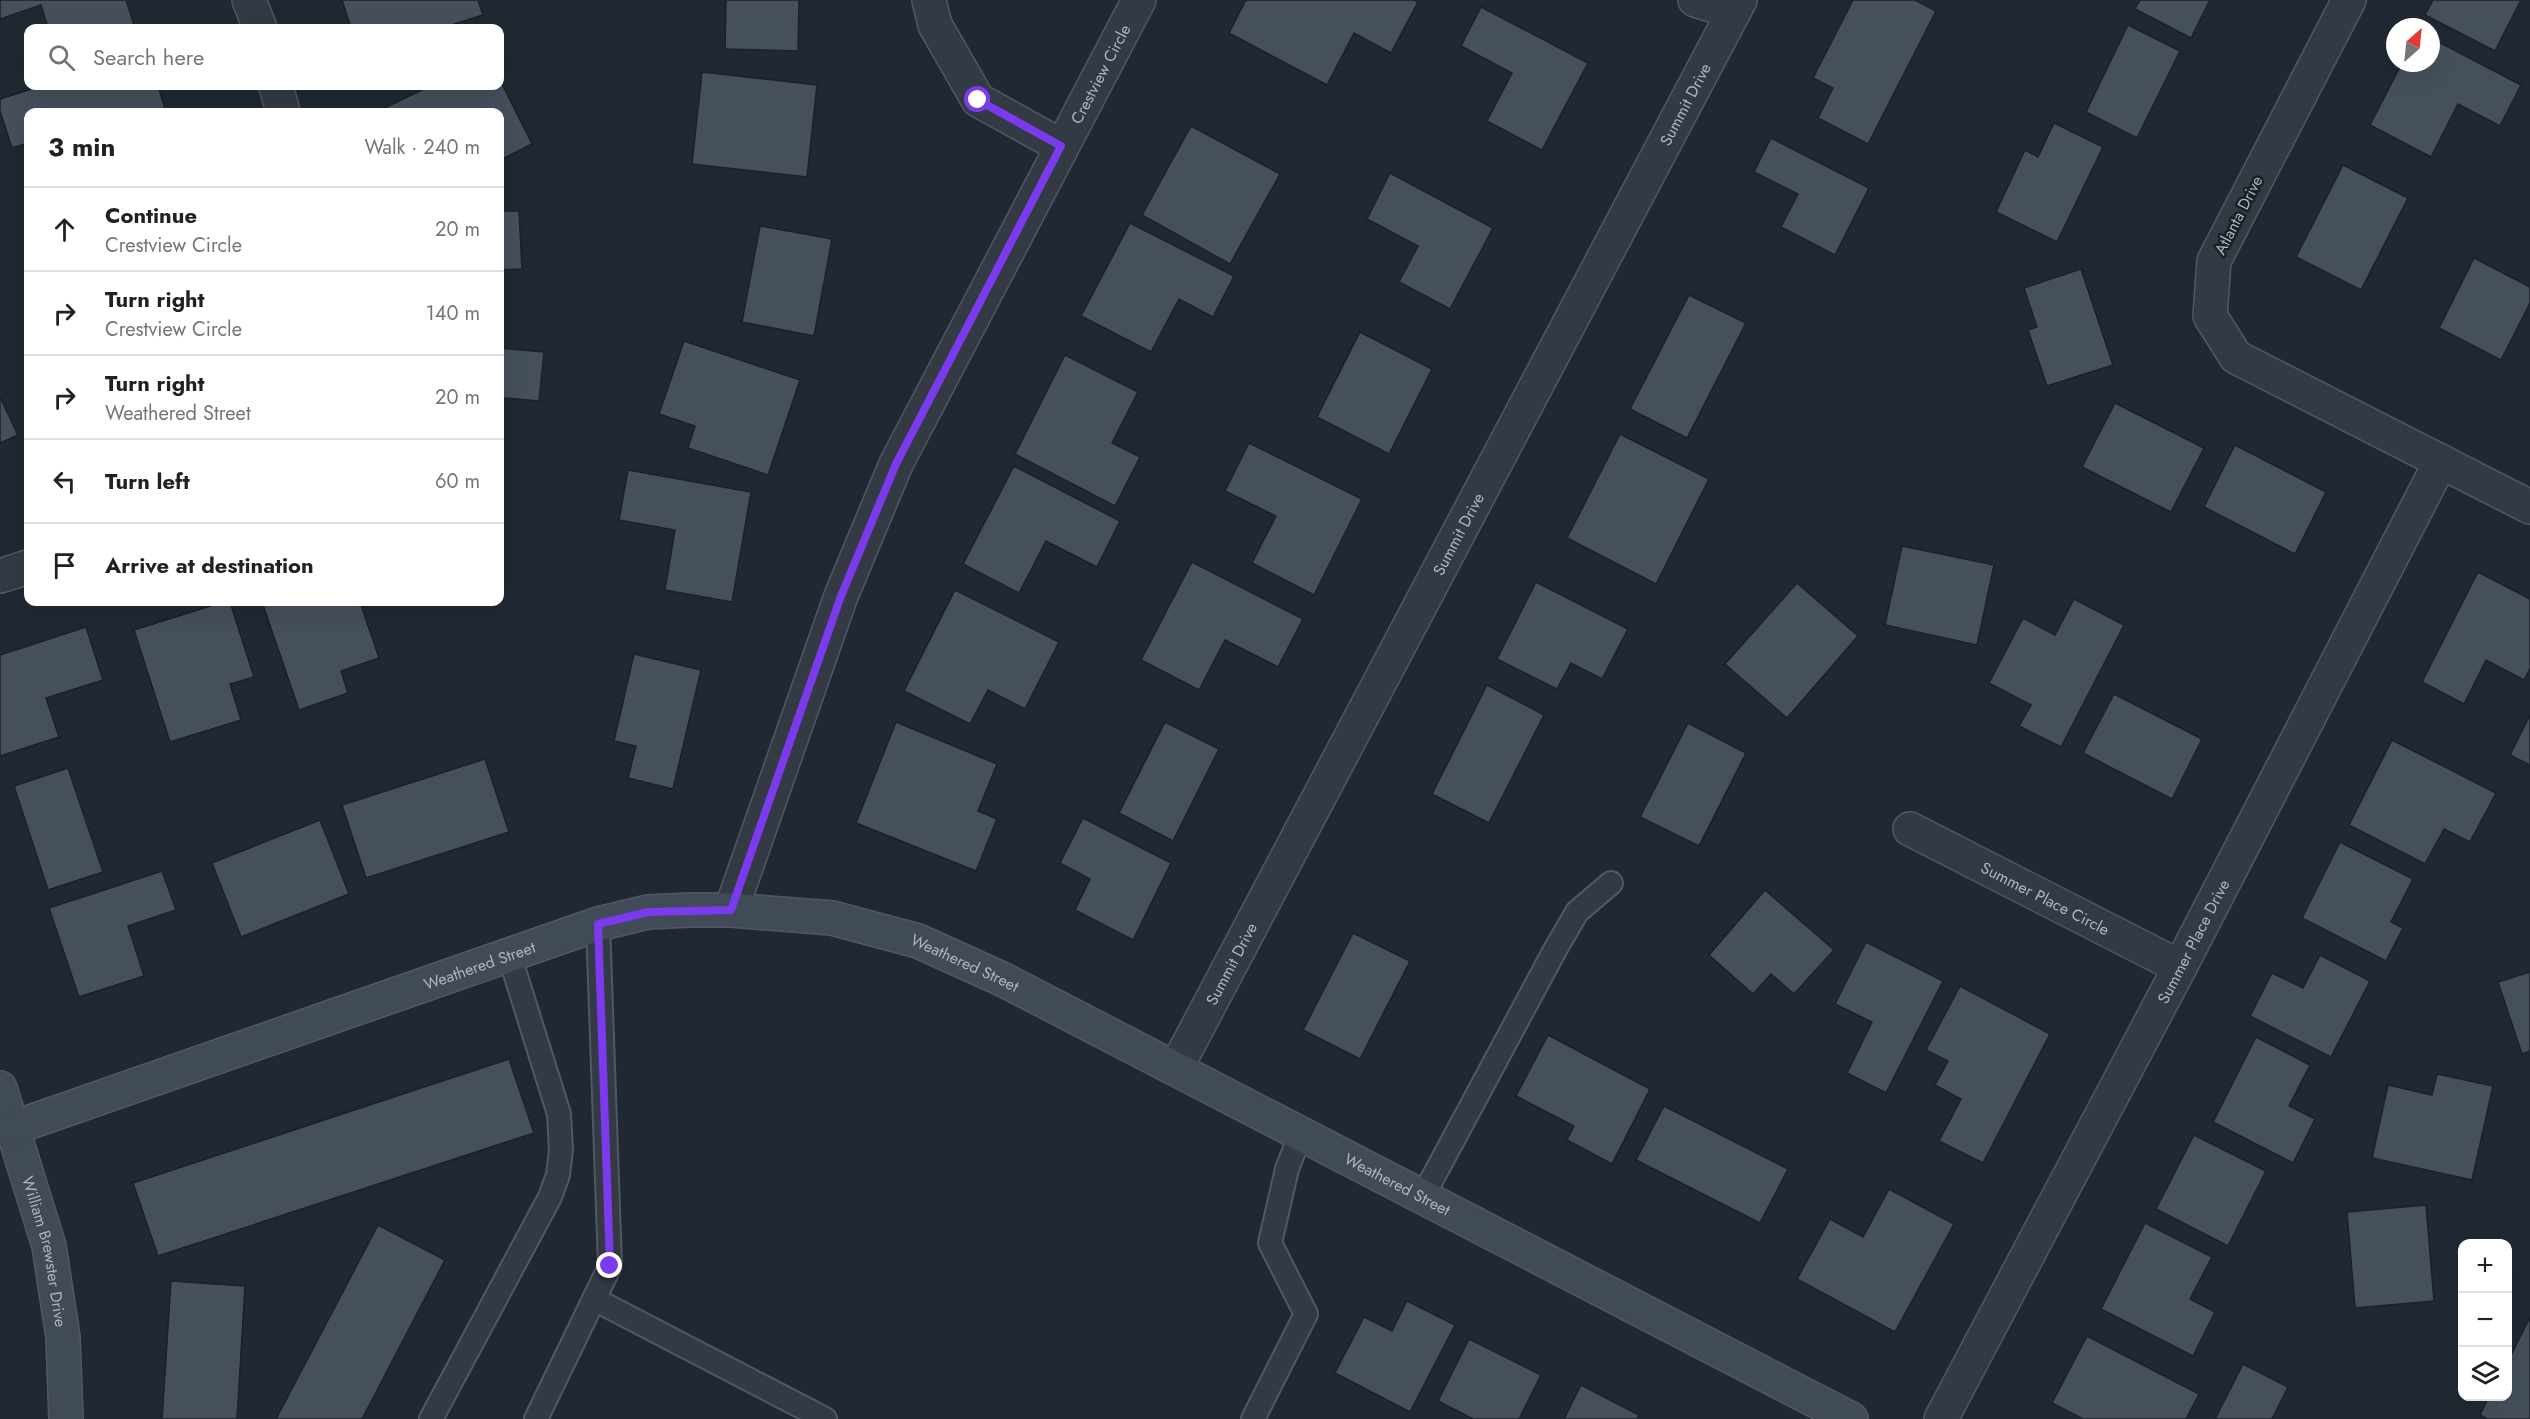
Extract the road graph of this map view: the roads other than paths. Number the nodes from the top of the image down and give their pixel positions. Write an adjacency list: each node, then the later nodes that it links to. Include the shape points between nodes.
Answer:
1 (249, 0): 7 (street)
2 (929, 0): 10 (street, via 935,25 978,100)
3 (1139, 0): 10 (street, Crestview Circle)
4 (1695, 0): 6 (street)
5 (2349, 0): 11 (street, Atlanta Drive, via 2214,261 2210,316 2236,357)
6 (1737, 6): 21 (street, Summit Drive)
7 (258, 24)
8 (277, 90): 9 (street)
9 (282, 108)
10 (1061, 146): 17 (street, Crestview Circle, via 896,464 841,596)
11 (2441, 461): 12 (street, Atlanta Drive); 20 (street, Summer Place Drive)
12 (2530, 507)
13 (24, 568): 14 (street)
14 (0, 576)
15 (1910, 830): 20 (street, Summer Place Circle)
16 (1611, 883): 25 (lane, via 1578,912 1555,950)
17 (731, 910): 18 (street, Weathered Street, via 648,912); 21 (street, Weathered Street, via 832,918 918,941)
18 (598, 924): 19 (street, Weathered Street); 26 (lane, via 610,1266)
19 (509, 954): 23 (street, Weathered Street); 28 (lane, via 559,1114 558,1175 550,1197)
20 (2180, 967): 33 (street, Summer Place Drive)
21 (1176, 1068): 24 (street, Weathered Street)
22 (0, 1088): 23 (street, William Brewster Drive)
23 (13, 1128): 27 (street, William Brewster Drive, via 49,1246 63,1337)
24 (1301, 1133): 25 (street, Weathered Street); 31 (lane, via 1287,1169 1270,1243 1306,1314)
25 (1423, 1196): 32 (street, Weathered Street)
26 (594, 1299): 29 (lane); 30 (lane)
27 (66, 1419)
28 (431, 1419)
29 (536, 1419)
30 (825, 1419)
31 (1253, 1419)
32 (1851, 1419)
33 (1941, 1419)

